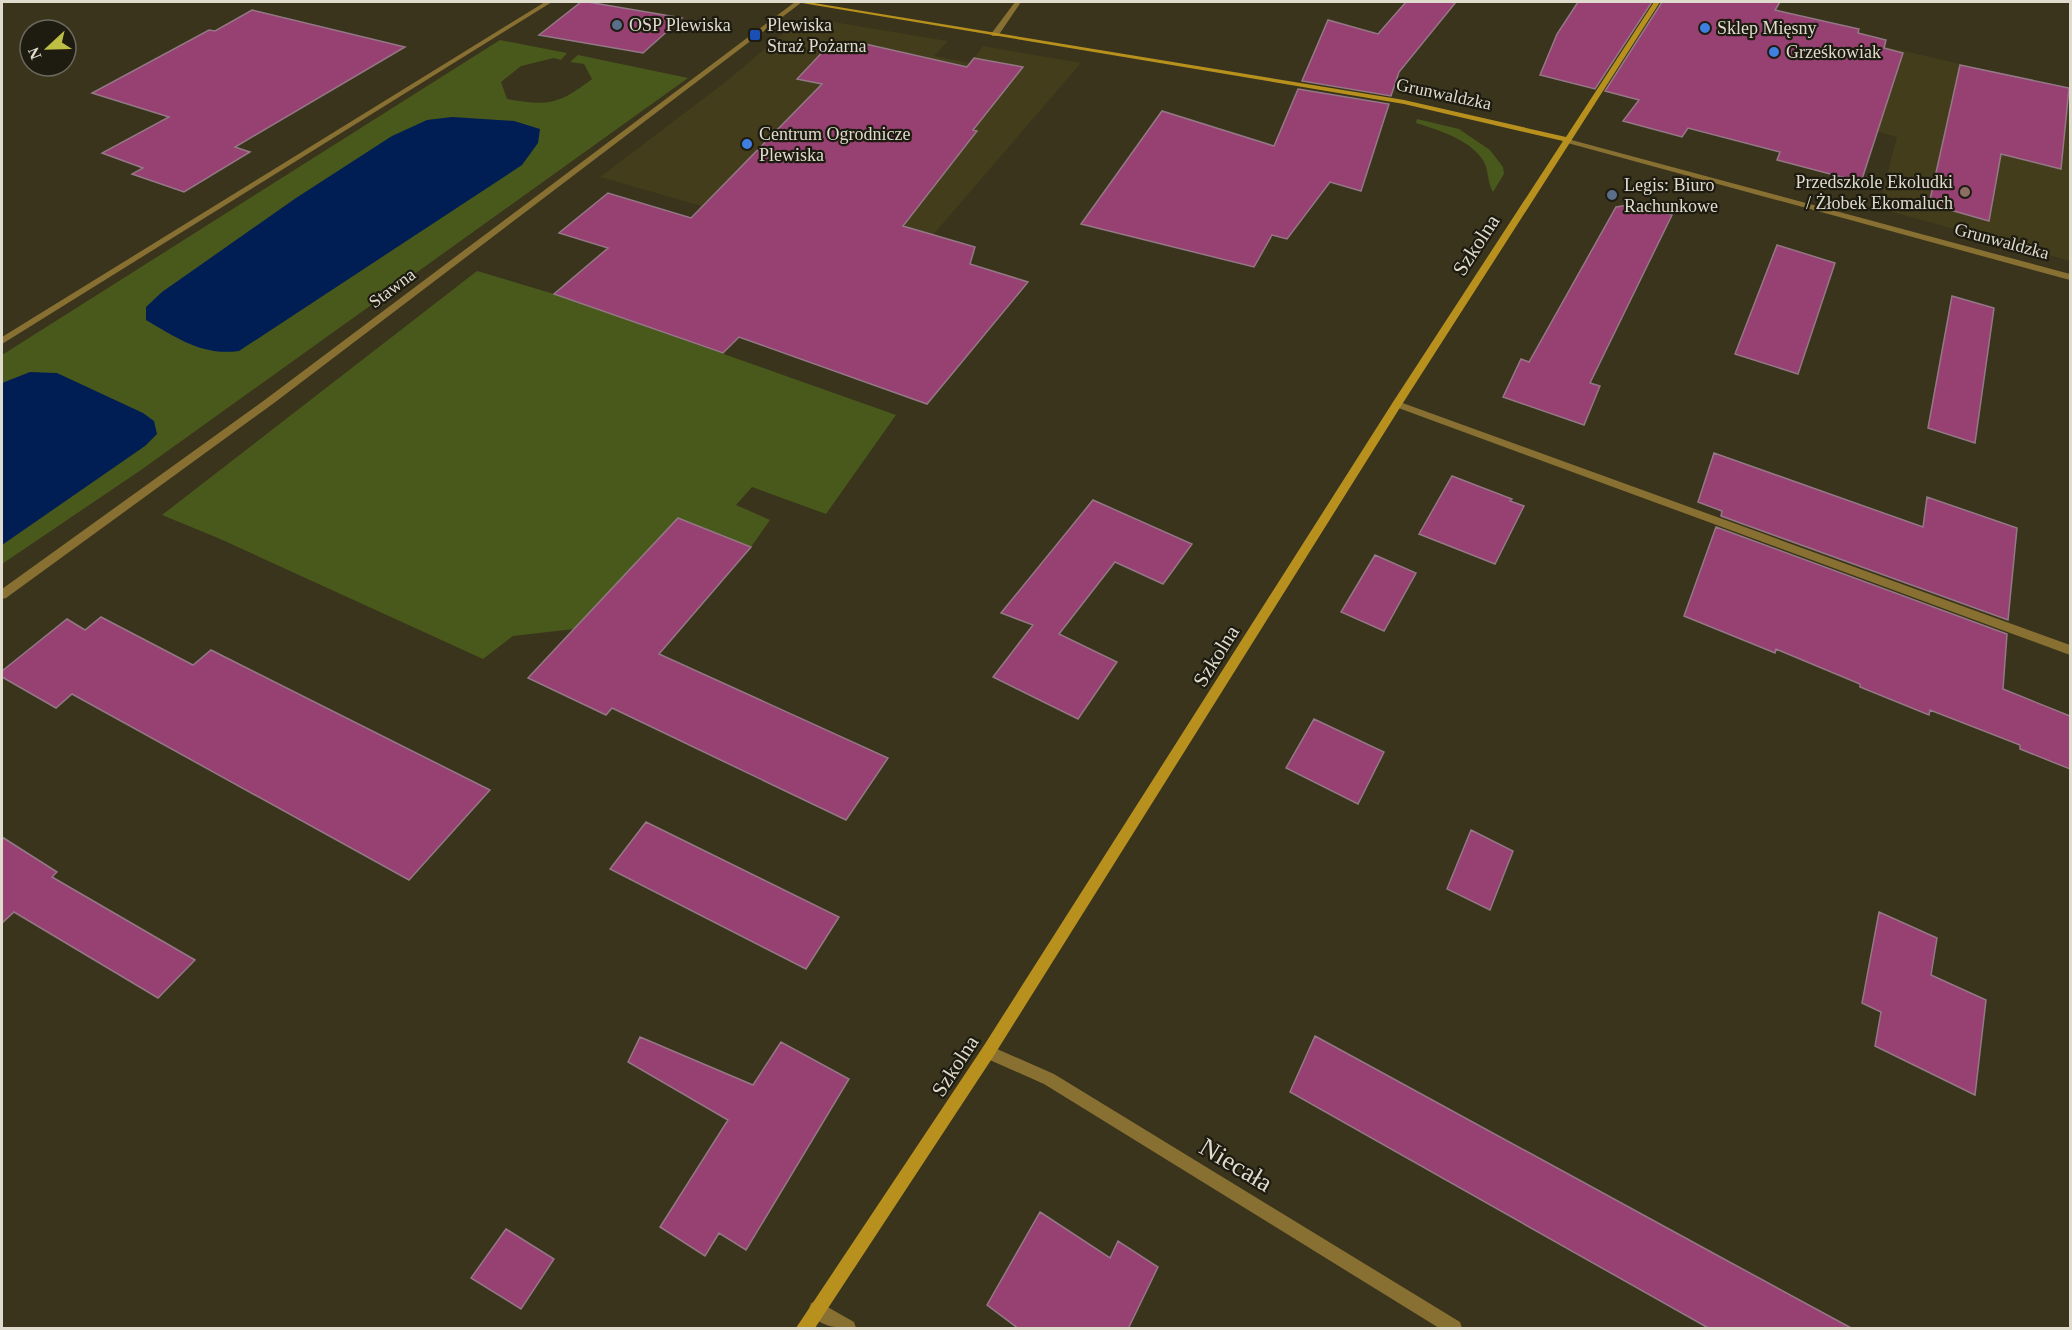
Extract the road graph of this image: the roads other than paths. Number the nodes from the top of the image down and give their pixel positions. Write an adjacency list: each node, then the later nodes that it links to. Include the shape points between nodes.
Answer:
1 (549, 2): 8 (street)
2 (799, 2): 5 (street, Grunwaldzka); 10 (street, Stawna, via 270,401)
3 (1018, 2): 5 (street)
4 (1657, 2): 6 (street, Szkolna)
5 (995, 34): 6 (street, Grunwaldzka, via 1404,102)
6 (1567, 140): 7 (street, Grunwaldzka); 9 (street, Szkolna)
7 (2070, 277)
8 (2, 341)
9 (1397, 404): 11 (street); 12 (street, Szkolna)
10 (2, 595)
11 (2070, 650)
12 (988, 1052): 13 (street, Szkolna); 16 (street, Niecała, via 1048,1079)
13 (817, 1309): 14 (street, Szkolna); 15 (street)
14 (805, 1329)
15 (848, 1329)
16 (1454, 1329)

